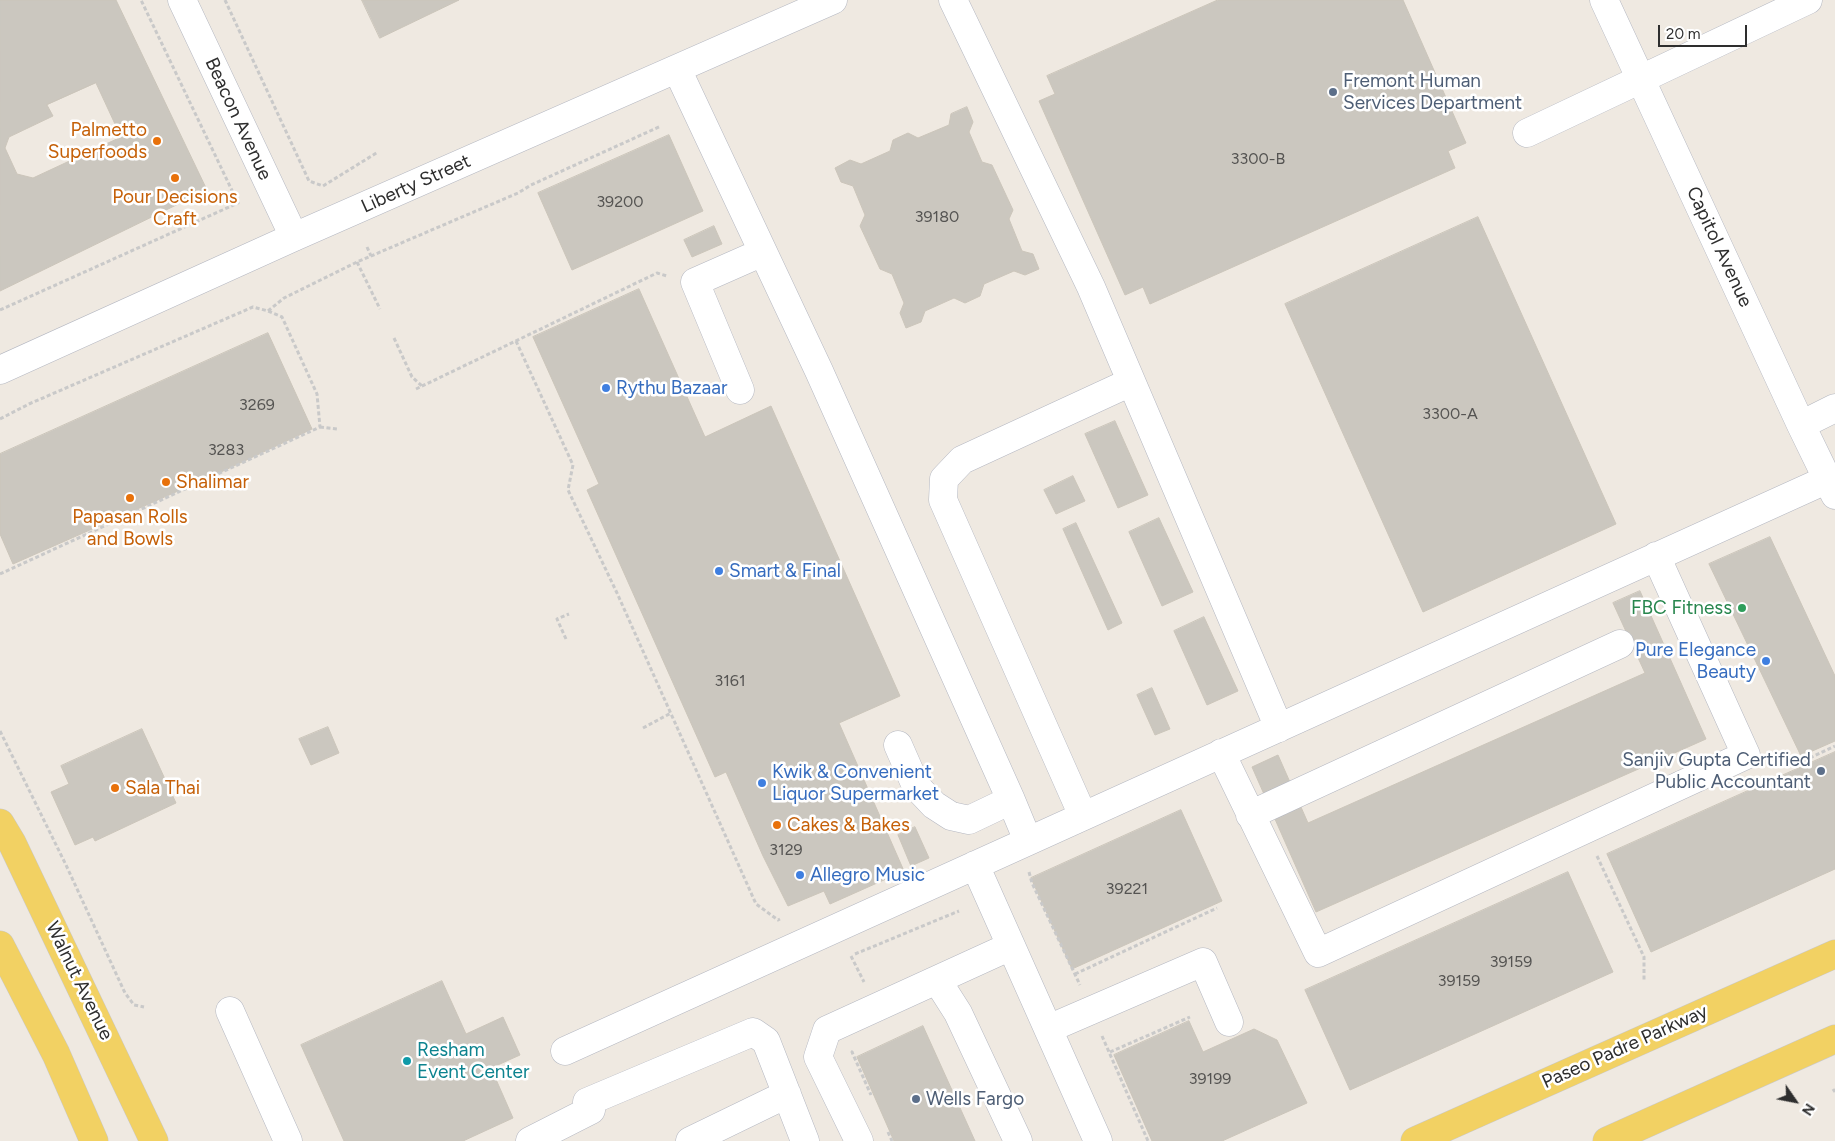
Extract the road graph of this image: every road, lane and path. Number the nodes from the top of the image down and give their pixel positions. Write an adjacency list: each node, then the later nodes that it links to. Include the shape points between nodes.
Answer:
1 (141, 0): 20 (path, via 238,203)
2 (182, 0): 13 (street, Beacon Avenue)
3 (225, 0): 12 (path, via 309,181 323,186)
4 (833, 0): 8 (street, Liberty Street)
5 (953, 0): 25 (street, via 1090,287)
6 (1604, 0): 9 (street, Capitol Avenue)
7 (1808, 0): 9 (street)
8 (677, 69): 13 (street, Liberty Street); 15 (street)
9 (1642, 79): 11 (street); 31 (street, Capitol Avenue)
10 (661, 126): 16 (path, via 518,193)
11 (1527, 133)
12 (378, 152)
13 (294, 237): 24 (street, Liberty Street)
14 (367, 247): 16 (path)
15 (763, 252): 28 (street, via 695,282); 48 (street)
16 (371, 256): 17 (path)
17 (357, 262): 19 (path); 21 (path, via 284,298)
18 (656, 273): 23 (path)
19 (380, 309)
20 (0, 310)
21 (268, 311): 30 (path, via 253,308); 32 (path, via 282,317 317,394)
22 (394, 338): 26 (path, via 412,377)
23 (516, 340): 26 (path); 40 (path, via 573,465 568,490)
24 (0, 370)
25 (1131, 382): 42 (street); 50 (street, via 962,460 944,479 943,500)
26 (422, 386): 27 (path)
27 (416, 389)
28 (740, 390)
29 (1835, 408): 31 (street)
30 (0, 419)
31 (1801, 424): 34 (street, Capitol Avenue)
32 (320, 428): 33 (path); 36 (path)
33 (337, 429)
34 (1831, 487): 35 (street)
35 (1656, 556): 42 (street); 47 (street)
36 (0, 574)
37 (569, 614): 38 (path, via 557,619)
38 (566, 639)
39 (1620, 644): 49 (street)
40 (671, 713): 41 (path); 57 (path, via 756,904)
41 (643, 728)
42 (1279, 728): 46 (street)
43 (0, 731): 67 (path, via 125,993 134,1005)
44 (898, 746): 48 (street, via 916,786 934,805 951,816 969,820)
45 (1835, 746): 47 (path, via 1795,765)
46 (1221, 753): 49 (street); 50 (street)
47 (1746, 755): 52 (street)
48 (1011, 800): 53 (street)
49 (1250, 815): 52 (street, via 1318,953)
50 (1083, 816): 53 (street)
51 (0, 823): 81 (main road, Walnut Avenue)
52 (1585, 829): 65 (path, via 1644,957)
53 (1028, 841): 54 (street)
54 (975, 865): 59 (street); 75 (street)
55 (1031, 868): 62 (path, via 1032,883)
56 (1218, 908): 62 (path)
57 (778, 920)
58 (0, 945): 80 (main road, via 56,1054)
59 (1011, 946): 63 (street); 71 (street)
60 (1835, 954): 91 (main road, Paseo Padre Parkway)
61 (851, 956): 64 (path)
62 (1075, 974): 66 (path)
63 (937, 980): 86 (street, via 827,1030 818,1057); 88 (street, via 958,1014)
64 (864, 982)
65 (1644, 982)
66 (1082, 990)
67 (144, 1007)
68 (230, 1011): 82 (street)
69 (1190, 1017): 76 (path)
70 (1229, 1022): 71 (street, via 1203,962)
71 (1048, 1029): 89 (street)
72 (1098, 1030): 76 (path)
73 (1835, 1039): 92 (main road)
74 (859, 1048): 78 (path, via 852,1052)
75 (565, 1051)
76 (1110, 1052): 90 (path)
77 (787, 1094): 83 (street, via 766,1041 753,1032 589,1106); 84 (street); 85 (street)
78 (872, 1096)
79 (884, 1123): 87 (path)
80 (94, 1141)
81 (154, 1141)
82 (288, 1141)
83 (530, 1141)
84 (690, 1141)
85 (805, 1141)
86 (859, 1141)
87 (892, 1141)
88 (1018, 1141)
89 (1098, 1141)
90 (1148, 1141)
91 (1415, 1141)
92 (1607, 1141)

